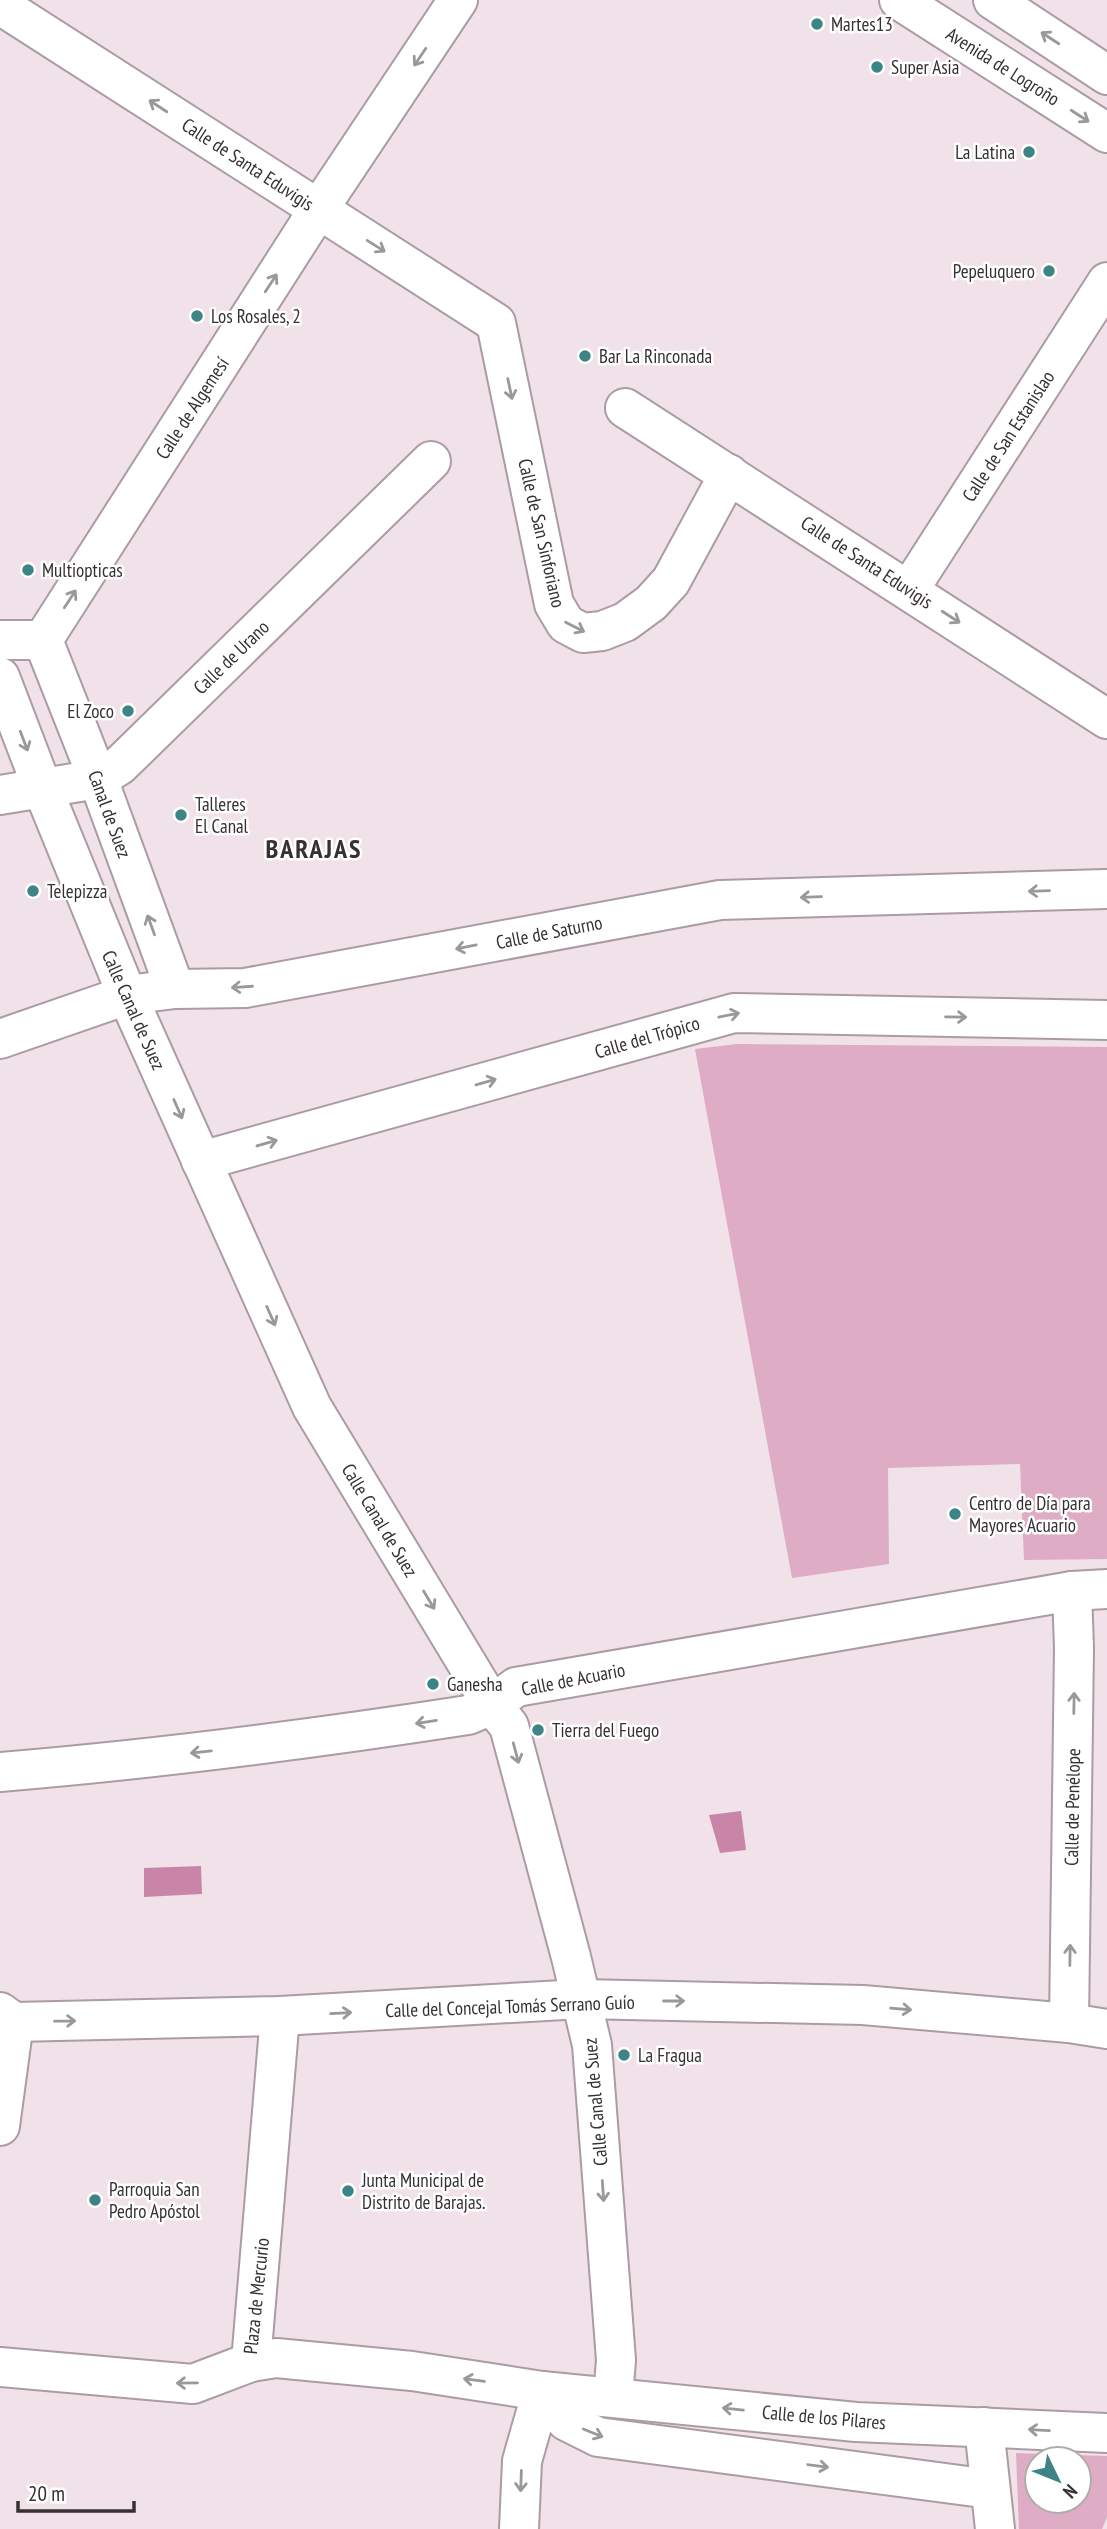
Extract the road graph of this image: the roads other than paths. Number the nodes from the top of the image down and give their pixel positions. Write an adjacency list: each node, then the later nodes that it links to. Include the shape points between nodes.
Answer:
1 (458, 0): 7 (street, Calle de Algemesí, one-way to 7)
2 (899, 0): 6 (street, Avenida de Logroño, one-way to 6)
3 (993, 0): 5 (street, one-way to 3)
4 (0, 5): 7 (street, Calle de Santa Eduvigis, one-way to 4)
5 (1107, 75)
6 (1107, 133)
7 (318, 210): 9 (street, Calle de Santa Eduvigis, one-way to 9); 15 (street, Calle de Algemesí, one-way to 7)
8 (1107, 282): 13 (street, Calle de San Estanislao)
9 (496, 323): 12 (street, Calle de San Sinforiano, one-way to 12, via 554,604 566,624 583,633 602,631 625,622 651,603 671,581)
10 (625, 408): 12 (street, Calle de Santa Eduvigis)
11 (431, 461): 18 (street, Calle de Urano, via 120,765)
12 (729, 474): 13 (street, Calle de Santa Eduvigis)
13 (909, 590): 17 (street, Calle de Santa Eduvigis, one-way to 17)
14 (0, 640): 15 (street)
15 (43, 640): 18 (street, Canal de Suez)
16 (0, 677): 19 (street, Calle Canal de Suez, one-way to 19)
17 (1107, 719)
18 (98, 779): 19 (street, Calle de Urano); 22 (street, Canal de Suez, one-way to 18)
19 (41, 788): 20 (street, Calle de Urano); 23 (street, Calle Canal de Suez)
20 (0, 795)
21 (1107, 889): 22 (street, Calle de Saturno, one-way to 22, via 720,900 245,988)
22 (174, 989): 23 (street, Calle de Saturno)
23 (127, 995): 25 (street, Calle de Saturno); 26 (street, Calle Canal de Suez, one-way to 26)
24 (1107, 1020): 26 (street, Calle del Trópico, one-way to 24, via 734,1013)
25 (0, 1039)
26 (201, 1161): 28 (street, Calle Canal de Suez, one-way to 28, via 312,1406)
27 (1089, 1590): 28 (street, Calle de Acuario, via 516,1687); 33 (street, Calle de Penélope, one-way to 27, via 1074,1648)
28 (492, 1705): 29 (street, Calle de Acuario, one-way to 29, via 468,1715 312,1739); 30 (street, Calle Canal de Suez, one-way to 30, via 509,1726)
29 (0, 1772)
30 (582, 1999): 31 (street, Calle del Concejal Tomás Serrano Guío, one-way to 30); 33 (street, Calle del Concejal Tomás Serrano Guío, one-way to 33, via 863,2006); 39 (street, Calle Canal de Suez, one-way to 39, via 592,2045 616,2360)
31 (280, 2016): 32 (street, Calle del Concejal Tomás Serrano Guío, one-way to 31); 36 (street, Plaza de Mercurio)
32 (7, 2017): 35 (street)
33 (1069, 2023): 34 (street, Calle del Concejal Tomás Serrano Guío)
34 (1107, 2029)
35 (0, 2126)
36 (251, 2362): 37 (street, Plaza de Mercurio, one-way to 37, via 193,2384); 38 (street, Calle de los Pilares, one-way to 36, via 412,2371 276,2358)
37 (0, 2367)
38 (542, 2391): 39 (street, Calle de los Pilares); 42 (street, one-way to 42, via 566,2421 598,2437); 43 (street, one-way to 43, via 522,2461)
39 (613, 2397): 40 (street, Calle de los Pilares, one-way to 39, via 856,2422)
40 (984, 2427): 41 (street, Calle de los Pilares, one-way to 40); 42 (street)
41 (1107, 2433)
42 (990, 2488): 44 (street)
43 (519, 2529)
44 (995, 2529)

